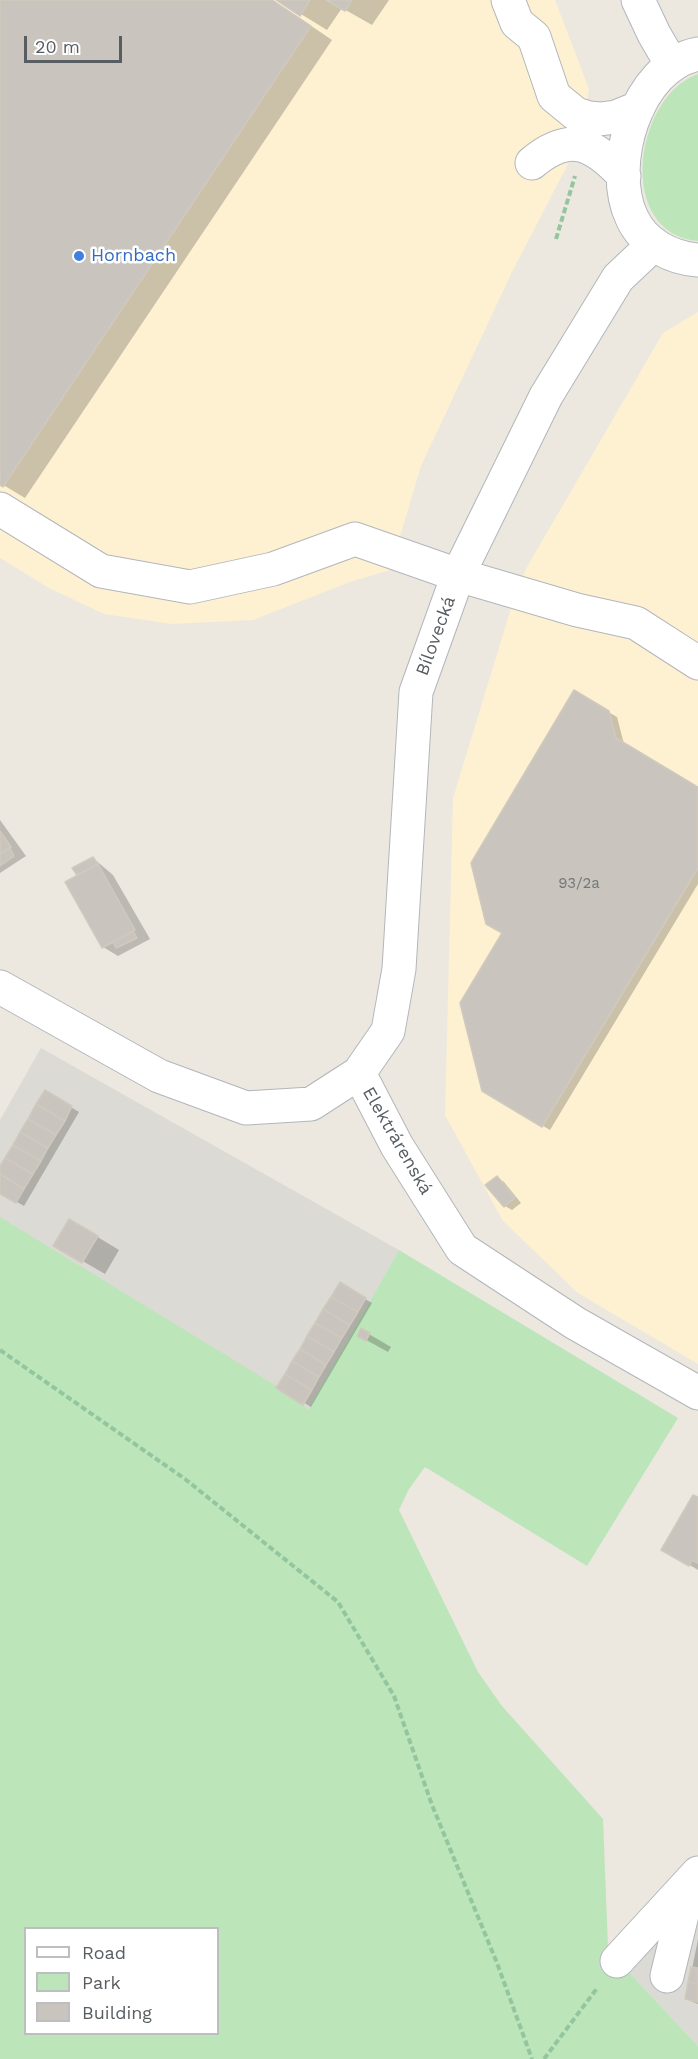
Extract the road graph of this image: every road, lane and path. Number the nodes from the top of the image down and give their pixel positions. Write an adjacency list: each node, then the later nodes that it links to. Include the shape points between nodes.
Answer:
1 (508, 0): 4 (street, via 517,23)
2 (528, 0): 4 (street, via 535,16)
3 (638, 0): 5 (street, via 654,34)
4 (534, 37): 6 (street, via 554,96 576,114 600,119)
5 (685, 59): 6 (street, via 651,85)
6 (638, 108): 9 (street, via 627,141)
7 (532, 163): 9 (street, via 547,150 564,144 585,145 606,156)
8 (577, 171): 10 (path)
9 (624, 176): 11 (street, via 627,205 633,219)
10 (556, 239)
11 (654, 244): 12 (street, via 683,259); 14 (street, Bílovecká, via 618,278 546,396)
12 (698, 260)
13 (0, 509): 14 (street, via 101,571 190,587 273,569 355,539)
14 (458, 575): 15 (street, via 636,623); 17 (street, Bílovecká, via 416,692 399,969 388,1032)
15 (698, 663)
16 (0, 987): 17 (street, Elektrárenská, via 159,1076 246,1108 311,1104)
17 (358, 1073): 19 (street, Elektrárenská, via 397,1146 462,1249 575,1323)
18 (0, 1350): 23 (path, via 184,1479 338,1602 394,1696 432,1805 498,1963)
19 (698, 1393)
20 (694, 1877): 21 (street); 22 (street)
21 (617, 1961): 24 (path)
22 (667, 1976)
23 (532, 2059)
24 (544, 2059)

